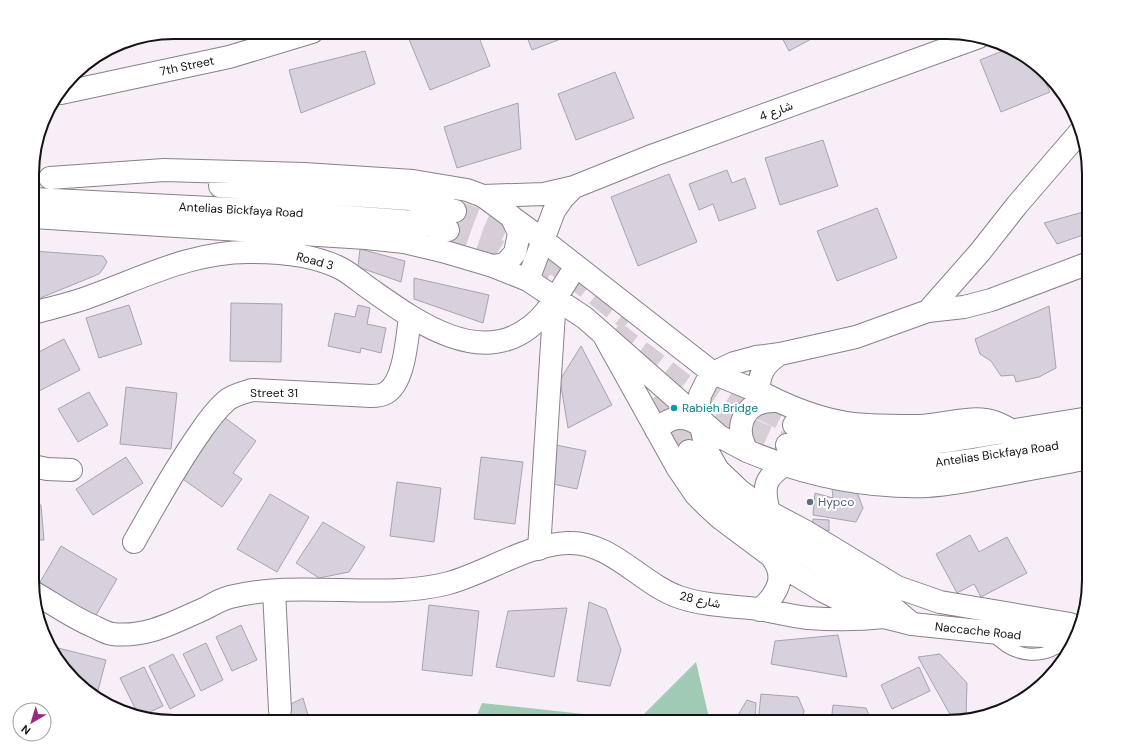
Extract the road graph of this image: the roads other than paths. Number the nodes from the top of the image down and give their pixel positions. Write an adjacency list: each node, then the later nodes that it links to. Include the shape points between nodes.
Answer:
1 (289, 39): 3 (main road, 7th Street, via 230,57)
2 (968, 41): 6 (main road, شارع 4, via 654,155)
3 (68, 92)
4 (1076, 136): 18 (main road)
5 (42, 178): 7 (main road, via 164,170 304,174 413,181 467,190); 8 (main road, Antelias Bickfaya Road, via 129,180 409,199 452,221 429,225 269,211)
6 (574, 187): 7 (main road, شارع 4, via 544,194); 11 (main road, via 554,211)
7 (483, 196): 9 (main road)
8 (39, 199)
9 (511, 216): 11 (main road); 12 (main road, via 519,233 515,253 505,264)
10 (39, 217): 12 (main road, via 404,242)
11 (543, 240): 13 (main road); 15 (main road)
12 (492, 266): 15 (main road)
13 (576, 266): 16 (main road, Road 3); 22 (main road)
14 (1082, 266): 18 (main road, via 991,300 964,307)
15 (528, 280): 16 (main road)
16 (555, 297): 19 (main road, Road 3, via 544,314 529,328 511,337 492,342 472,342 452,337); 20 (main road); 38 (main road)
17 (39, 311): 19 (main road, Road 3, via 85,298 166,267 209,256 254,252 304,257 340,268)
18 (928, 311): 21 (main road, via 856,337)
19 (410, 317): 37 (main road, Street 31, via 397,380 387,393 381,396 252,390 227,400 192,443)
20 (603, 334): 25 (main road); 27 (main road, Naccache Road)
21 (780, 354): 22 (main road, via 734,363); 23 (main road, via 766,366 758,383)
22 (713, 373): 23 (main road); 25 (main road, via 700,395)
23 (768, 396): 28 (main road, via 818,416 867,426 919,426 986,420); 31 (main road, via 769,401 755,405 744,416 740,430)
24 (1082, 419): 28 (main road)
25 (700, 422): 27 (main road, via 677,418 663,423); 31 (main road); 36 (main road, via 706,449 718,470 740,491)
26 (794, 424): 28 (main road, via 836,437 871,442 923,443)
27 (656, 430): 39 (main road, Naccache Road, via 696,495 720,518)
28 (1012, 431)
29 (1082, 441): 32 (main road, Antelias Bickfaya Road, via 940,464 862,462 810,453)
30 (689, 451): 44 (main road, via 715,491 747,519 837,574 879,596)
31 (747, 451): 32 (main road)
32 (786, 455): 33 (main road, via 804,471 841,480 928,486); 36 (main road, via 766,485)
33 (1082, 459)
34 (39, 467): 35 (main road)
35 (71, 470)
36 (769, 512): 45 (main road, via 897,587 940,602 1070,624)
37 (134, 542)
38 (534, 550): 40 (main road, شارع 28, via 456,580 420,588); 42 (main road, شارع 28, via 568,543 583,544 603,551 658,588 678,597 705,604)
39 (769, 553): 42 (main road, via 775,560 780,578 774,595); 43 (main road, Naccache Road, via 795,574 823,591 853,606)
40 (274, 591): 41 (main road, شارع 28, via 229,597 154,630 135,635 110,633 80,621); 47 (main road)
41 (40, 596)
42 (760, 610): 43 (main road, شارع 28, via 809,618 858,620)
43 (884, 617): 44 (main road, Naccache Road)
44 (912, 624): 46 (main road, Naccache Road, via 1038,636)
45 (1072, 630)
46 (1071, 633)
47 (280, 710)

